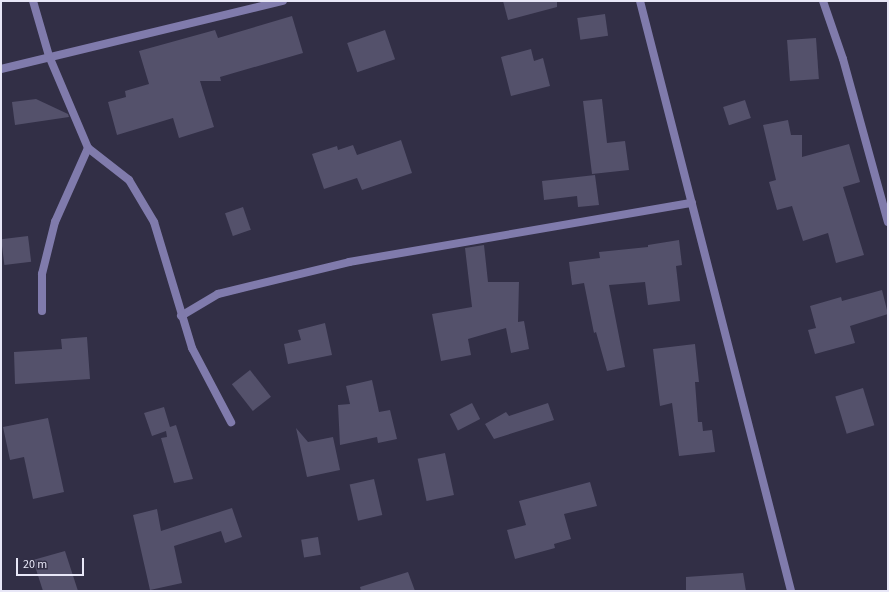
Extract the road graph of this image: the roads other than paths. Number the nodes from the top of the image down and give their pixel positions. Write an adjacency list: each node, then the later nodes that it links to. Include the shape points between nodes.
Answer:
1 (33, 1): 5 (street)
2 (283, 1): 5 (street)
3 (640, 1): 8 (street)
4 (823, 1): 9 (street)
5 (49, 56): 6 (street); 7 (street)
6 (1, 69)
7 (88, 148): 10 (street, via 55,222 42,274); 11 (street, via 129,180 154,222)
8 (692, 203): 11 (street, via 349,262 218,294); 13 (street)
9 (888, 222)
10 (42, 311)
11 (181, 316): 12 (street, via 192,348)
12 (231, 422)
13 (791, 591)

